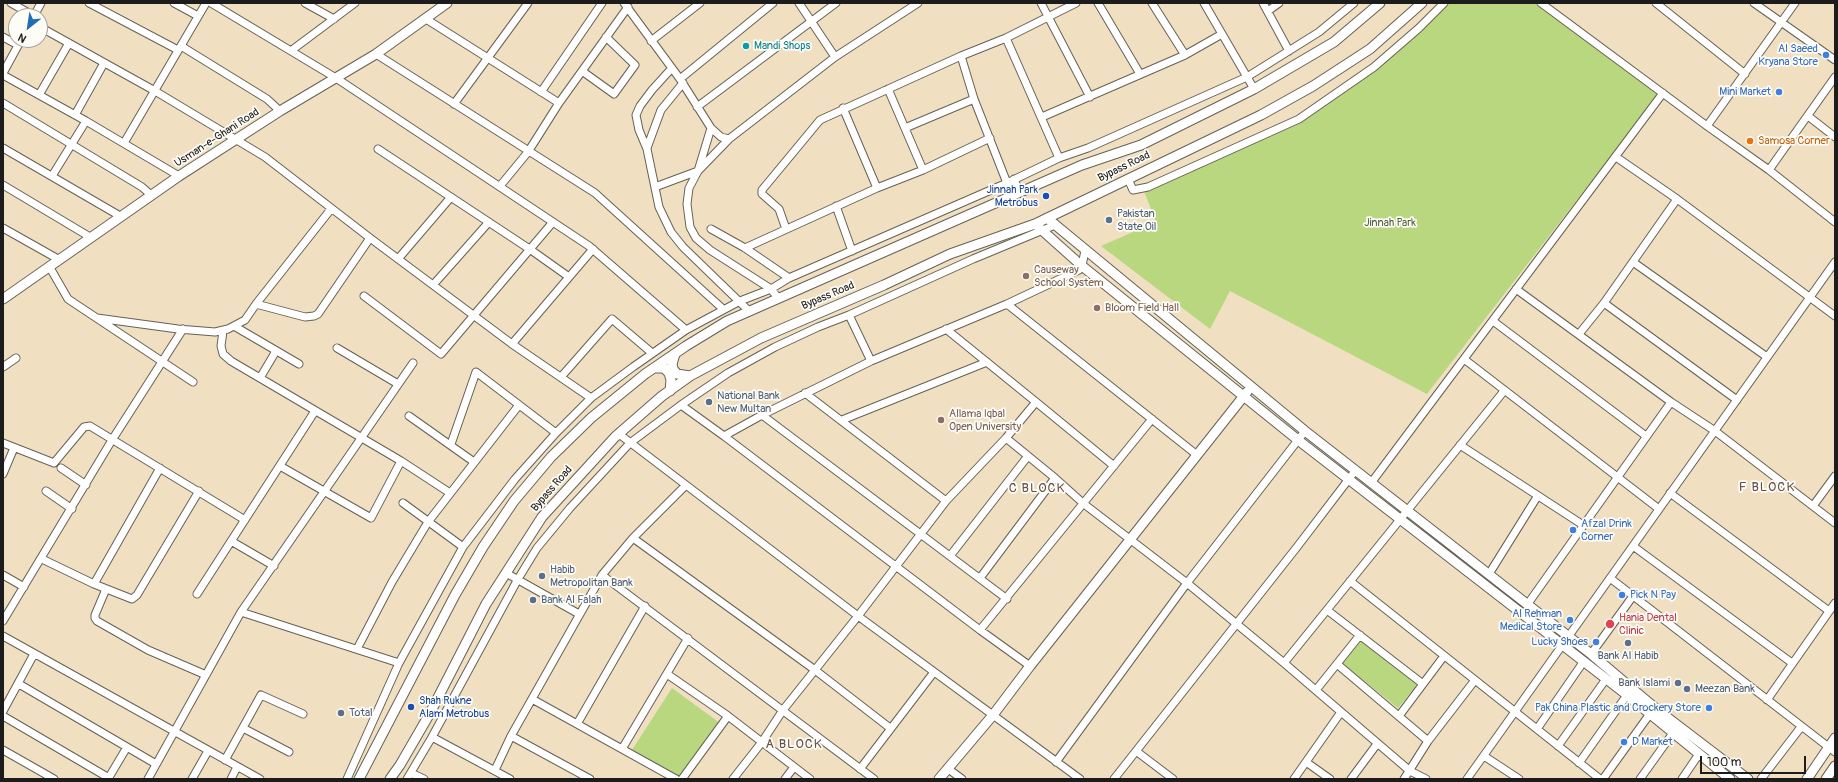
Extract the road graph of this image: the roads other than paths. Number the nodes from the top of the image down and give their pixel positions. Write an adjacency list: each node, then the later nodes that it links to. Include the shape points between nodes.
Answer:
1 (11, 3): 32 (street)
2 (88, 3): 47 (street)
3 (174, 3): 34 (street)
4 (206, 3): 34 (street)
5 (211, 3): 48 (street)
6 (305, 3): 36 (street)
7 (355, 3): 36 (street)
8 (447, 3): 37 (main road, Usman-e-Ghani Road)
9 (528, 3): 53 (street)
10 (602, 3): 69 (street)
11 (700, 3): 44 (street)
12 (773, 3): 65 (street)
13 (799, 3): 38 (street)
14 (836, 3): 38 (street)
15 (918, 3): 54 (street)
16 (1041, 3): 35 (street)
17 (1076, 3): 35 (street)
18 (1098, 3): 60 (street)
19 (1152, 3): 51 (street)
20 (1204, 3): 41 (street)
21 (1263, 3): 33 (street)
22 (1280, 3): 33 (street)
23 (1354, 3): 49 (street, via 1319,32)
24 (1380, 3): 67 (main road, via 1334,42)
25 (1422, 3): 104 (main road, Bypass Road, via 1370,49 1313,86 1261,115)
26 (1444, 3): 104 (street, via 1374,67 1299,119 1148,187 1133,190)
27 (1656, 3): 61 (street)
28 (1754, 3): 39 (street)
29 (1795, 3): 39 (street)
30 (1544, 4): 70 (street)
31 (626, 5): 42 (street); 44 (street)
32 (20, 8)
33 (1268, 11): 49 (street)
34 (198, 16): 47 (street)
35 (1049, 17): 43 (street); 72 (street)
36 (334, 19): 48 (street)
37 (426, 19): 50 (main road, Usman-e-Ghani Road); 53 (street)
38 (811, 22): 54 (street); 77 (street)
39 (1781, 23): 55 (street); 61 (street)
40 (48, 32): 45 (street)
41 (1222, 34): 51 (street); 62 (street)
42 (606, 37): 58 (street); 58 (street, via 635,65 614,94)
43 (1006, 38): 52 (street); 82 (street)
44 (651, 41): 57 (street)
45 (69, 44): 56 (street); 71 (street)
46 (17, 48): 59 (street)
47 (180, 48): 68 (street); 79 (street, via 267,99)
48 (292, 50): 64 (street)
49 (1289, 51): 62 (street)
50 (376, 54): 64 (main road, Usman-e-Ghani Road); 76 (street)
51 (1185, 55): 60 (street)
52 (961, 56): 66 (street); 73 (street)
53 (487, 57): 69 (street); 76 (street)
54 (835, 57): 90 (street)
55 (1835, 60)
56 (104, 63): 68 (street); 80 (street)
57 (672, 68): 65 (street); 95 (street, via 638,110 637,122)
58 (582, 71): 75 (street)
59 (3, 74): 71 (street)
60 (1140, 74): 72 (street)
61 (1745, 74): 84 (street)
62 (1247, 77): 67 (street); 98 (street, via 1088,148)
63 (1835, 77): 81 (street)
64 (336, 78): 79 (main road, Usman-e-Ghani Road); 107 (street)
65 (681, 81): 77 (street); 95 (street, via 661,110)
66 (888, 89): 78 (street); 86 (street)
67 (1254, 89): 110 (main road, via 1141,145 1082,165)
68 (155, 91): 89 (street); 91 (street)
69 (541, 92): 75 (street)
70 (1663, 93): 84 (street); 97 (street)
71 (39, 95): 80 (street)
72 (1090, 96): 82 (street)
73 (974, 99): 86 (street); 88 (street)
74 (3, 103): 92 (street)
75 (559, 103): 96 (street)
76 (454, 104): 96 (street)
77 (697, 107): 85 (street)
78 (843, 108): 109 (street); 125 (street, via 820,120 762,190 762,194 779,209)
79 (280, 111): 89 (main road, Usman-e-Ghani Road)
80 (75, 114): 83 (street)
81 (1808, 116): 87 (street); 100 (street)
82 (1042, 117): 98 (street)
83 (86, 121): 91 (street); 92 (street)
84 (1707, 126): 100 (street)
85 (711, 128): 90 (street, via 721,137); 101 (street)
86 (905, 128): 99 (street)
87 (1835, 137)
88 (990, 138): 99 (street); 105 (street)
89 (237, 139): 103 (main road, Usman-e-Ghani Road); 115 (street, via 265,157)
90 (728, 139): 101 (street)
91 (124, 143): 103 (street)
92 (71, 145): 102 (street); 111 (street, via 142,187)
93 (3, 148): 102 (street)
94 (378, 149): 112 (street)
95 (647, 149): 108 (street)
96 (528, 152): 107 (street); 153 (street, via 595,193)
97 (1616, 157): 113 (street); 144 (street)
98 (1059, 158): 105 (street)
99 (923, 170): 109 (street)
100 (1769, 170): 120 (street)
101 (698, 171): 108 (street); 143 (street, via 689,188 687,204 690,227 696,238 710,250)
102 (52, 176): 116 (street)
103 (179, 176): 111 (main road, Usman-e-Ghani Road)
104 (1128, 179): 117 (main road, Bypass Road)
105 (1010, 181): 110 (street); 133 (street)
106 (3, 185): 127 (street)
107 (500, 186): 119 (street)
108 (655, 187): 149 (street, via 659,207 671,232 683,247)
109 (877, 188): 114 (street)
110 (1019, 192): 147 (main road)
111 (151, 195): 116 (main road, Usman-e-Ghani Road)
112 (451, 197): 118 (street); 135 (street)
113 (1677, 199): 136 (street); 146 (street)
114 (836, 206): 125 (street); 133 (street)
115 (331, 209): 128 (street); 151 (street)
116 (120, 216): 127 (main road, Usman-e-Ghani Road)
117 (1047, 218): 121 (main road, Bypass Road); 122 (main road)
118 (489, 222): 131 (street); 142 (street)
119 (553, 222): 130 (street); 131 (street)
120 (1835, 222)
121 (1035, 224): 126 (main road); 181 (main road, Bypass Road, via 950,254 761,338)
122 (1055, 225): 126 (street); 132 (main road)
123 (3, 228): 134 (street)
124 (711, 229): 129 (street)
125 (786, 229): 129 (street)
126 (1042, 231): 139 (main road); 156 (street, via 973,259)
127 (90, 237): 134 (main road, Usman-e-Ghani Road)
128 (370, 238): 135 (street); 151 (street, via 318,314 305,317)
129 (745, 248): 141 (street)
130 (593, 249): 140 (street); 163 (street)
131 (531, 250): 140 (street); 155 (street)
132 (1085, 250): 139 (street); 186 (main road)
133 (852, 251): 141 (street)
134 (58, 259): 138 (main road, Usman-e-Ghani Road)
135 (398, 259): 142 (street)
136 (1633, 262): 150 (street); 171 (street)
137 (1835, 262): 146 (street)
138 (49, 266): 148 (main road, Usman-e-Ghani Road); 158 (street, via 68,299)
139 (1082, 266): 152 (street); 190 (main road)
140 (569, 277): 166 (street)
141 (789, 278): 143 (street)
142 (433, 285): 155 (street)
143 (771, 289): 147 (street); 149 (street)
144 (1516, 289): 159 (street); 165 (street)
145 (364, 296): 155 (street, via 442,354)
146 (1810, 297): 157 (street); 171 (street)
147 (778, 298): 154 (main road)
148 (3, 299)
149 (740, 301): 153 (street); 154 (street)
150 (1604, 303): 165 (street); 192 (street)
151 (256, 304): 160 (street, via 245,320)
152 (1007, 304): 161 (street); 200 (street)
153 (723, 309): 163 (street)
154 (749, 311): 170 (main road)
155 (474, 315): 166 (street)
156 (849, 316): 175 (street); 196 (street, via 775,347 728,373)
157 (1835, 316)
158 (97, 318): 162 (street); 174 (street)
159 (1492, 321): 173 (street); 207 (street)
160 (234, 326): 164 (street); 168 (street)
161 (946, 329): 175 (street); 176 (street)
162 (183, 330): 164 (street); 174 (street)
163 (686, 330): 169 (street)
164 (223, 331): 183 (street, via 223,354)
165 (1579, 334): 194 (street)
166 (512, 344): 182 (street)
167 (337, 348): 185 (street)
168 (276, 351): 178 (street); 183 (street)
169 (652, 353): 182 (street, via 612,319); 191 (street)
170 (675, 354): 180 (main road); 181 (main road, via 673,369 677,374)
171 (1767, 357): 192 (street)
172 (16, 358): 179 (street)
173 (1464, 359): 188 (street); 231 (street)
174 (162, 362): 184 (street); 210 (street)
175 (871, 362): 189 (street)
176 (986, 362): 193 (street); 201 (street)
177 (412, 363): 185 (street)
178 (299, 364)
179 (3, 367)
180 (654, 368): 187 (main road, via 664,368 669,373); 369 (main road, via 592,418 551,457 514,501 454,595)
181 (690, 376): 187 (main road, Bypass Road)
182 (561, 377): 191 (street)
183 (260, 378): 197 (street)
184 (193, 382)
185 (398, 384): 208 (street)
186 (1250, 388): 190 (main road); 202 (main road)
187 (670, 391): 205 (main road, Bypass Road)
188 (1504, 391): 215 (street); 228 (street)
189 (805, 393): 198 (street); 201 (street)
190 (1244, 396): 211 (main road); 217 (main road)
191 (591, 398): 204 (street)
192 (1737, 400): 203 (street)
193 (1036, 402): 209 (street); 222 (street)
194 (1671, 402): 203 (street); 207 (street)
195 (519, 405): 204 (street); 214 (street, via 476,372); 220 (street)
196 (681, 406): 206 (street); 213 (street)
197 (315, 410): 208 (street); 221 (street)
198 (762, 415): 206 (street); 252 (street)
199 (409, 416): 214 (street)
200 (1152, 419): 217 (street); 222 (street)
201 (842, 420): 240 (street)
202 (1305, 431): 211 (street); 225 (main road)
203 (1715, 431): 238 (street); 243 (street)
204 (556, 433): 257 (street, via 515,479)
205 (619, 434): 213 (street); 262 (main road, Bypass Road, via 542,517)
206 (724, 436): 261 (street)
207 (1646, 436): 228 (street)
208 (361, 438): 219 (street); 236 (street)
209 (1006, 438): 218 (street); 240 (street)
210 (112, 440): 216 (street, via 87,426 84,427 54,462); 224 (street); 232 (street)
211 (1298, 440): 230 (main road); 270 (street)
212 (3, 443): 216 (street)
213 (630, 443): 233 (street); 268 (street, via 549,532)
214 (451, 444): 220 (street)
215 (1460, 445): 239 (street); 246 (street)
216 (14, 448): 226 (street)
217 (1197, 455): 254 (main road)
218 (1028, 456): 229 (street); 258 (street)
219 (401, 461): 236 (street, via 371,518); 237 (street)
220 (474, 462): 237 (street)
221 (280, 466): 236 (street); 247 (street)
222 (1114, 466): 242 (street)
223 (61, 468): 232 (street)
224 (160, 468): 235 (street); 271 (street)
225 (1355, 471): 230 (street); 231 (main road)
226 (3, 474)
227 (1835, 476): 243 (street)
228 (1618, 477): 245 (street); 251 (street)
229 (1055, 478): 242 (street); 266 (street)
230 (1349, 479): 248 (main road); 286 (street)
231 (1371, 483): 246 (main road)
232 (86, 485): 244 (street)
233 (685, 486): 253 (street); 284 (street)
234 (46, 491): 244 (street)
235 (199, 491): 247 (street); 273 (street, via 137,595 132,599)
236 (324, 492): 260 (street)
237 (450, 493): 249 (street)
238 (1670, 493): 245 (street); 281 (street)
239 (1537, 497): 251 (street); 263 (street)
240 (946, 501): 252 (street)
241 (403, 503): 249 (street)
242 (1084, 504): 254 (street); 276 (street)
243 (1813, 506): 250 (street)
244 (72, 509): 259 (street)
245 (1659, 509): 256 (street)
246 (1408, 511): 248 (street); 263 (main road)
247 (245, 520): 255 (street)
248 (1400, 520): 269 (street); 292 (main road)
249 (428, 522): 257 (street); 293 (street, via 392,582)
250 (1835, 523)
251 (1583, 526): 278 (street)
252 (920, 535): 258 (street); 261 (street)
253 (634, 538): 265 (street); 302 (street)
254 (1131, 539): 270 (street); 301 (main road)
255 (231, 541): 260 (street); 274 (street)
256 (1633, 546): 267 (street); 299 (street)
257 (463, 547): 298 (street)
258 (950, 556): 266 (street)
259 (42, 559): 271 (street); 272 (street)
260 (274, 566): 282 (street)
261 (896, 566): 284 (street); 287 (street)
262 (506, 573): 268 (street); 370 (main road, Bypass Road, via 471,631 415,740)
263 (1489, 574): 278 (main road)
264 (3, 575): 272 (street)
265 (602, 575): 279 (street); 283 (street)
266 (980, 578): 276 (street)
267 (1610, 578): 275 (street); 290 (street)
268 (518, 579): 283 (street); 332 (street)
269 (1350, 582): 280 (street); 295 (street)
270 (1187, 583): 286 (street); 348 (street)
271 (94, 584): 273 (street)
272 (24, 587): 285 (street)
273 (106, 589): 305 (street, via 95,615 97,621 148,650)
274 (197, 594)
275 (1633, 596): 296 (street); 313 (street)
276 (1006, 599): 287 (street)
277 (1835, 603): 281 (street)
278 (1527, 605): 290 (main road)
279 (645, 606): 291 (street); 324 (street)
280 (1327, 610): 288 (street); 297 (street)
281 (1829, 611): 299 (street)
282 (241, 612): 293 (street); 305 (street)
283 (579, 614): 312 (street)
284 (858, 616): 302 (street); 303 (street)
285 (3, 621)
286 (1236, 623): 297 (street); 343 (street)
287 (980, 630): 301 (street)
288 (1360, 635): 300 (street); 309 (street)
289 (3, 636): 294 (street)
290 (1568, 636): 292 (street); 296 (main road)
291 (688, 638): 304 (street); 314 (street)
292 (1563, 645): 296 (main road); 318 (street)
293 (357, 649): 298 (street)
294 (34, 654): 308 (street); 329 (street)
295 (1444, 656): 307 (street); 309 (street)
296 (1587, 658): 306 (main road); 316 (main road); 328 (street)
297 (1284, 662): 310 (street)
298 (400, 663): 368 (street)
299 (1792, 663): 313 (street)
300 (1337, 664): 310 (street); 323 (street)
301 (1030, 666): 322 (main road)
302 (815, 670): 314 (street); 327 (street)
303 (934, 672): 322 (street); 327 (street)
304 (667, 674): 321 (street); 340 (street)
305 (206, 675): 329 (street)
306 (1606, 679): 311 (main road); 337 (street)
307 (1475, 680): 318 (street); 335 (street)
308 (19, 684): 315 (street); 338 (street)
309 (1423, 684): 323 (street)
310 (1316, 690): 317 (street)
311 (1627, 695): 316 (main road); 350 (street)
312 (532, 699): 324 (street); 331 (street)
313 (1767, 700): 325 (street)
314 (783, 710): 334 (street); 355 (street)
315 (3, 711)
316 (1652, 711): 330 (main road); 391 (street); 394 (main road)
317 (1341, 712): 336 (street); 349 (street)
318 (1516, 712): 328 (street); 346 (street)
319 (303, 714): 326 (street, via 261,695)
320 (3, 716): 360 (street)
321 (728, 716): 334 (street); 375 (street)
322 (993, 716): 348 (street); 356 (main road)
323 (1399, 716): 335 (street)
324 (577, 724): 340 (street)
325 (1801, 727): 341 (street); 395 (street)
326 (243, 728): 344 (street); 347 (street)
327 (890, 728): 355 (street)
328 (1537, 729): 337 (street)
329 (174, 733): 342 (street); 351 (street)
330 (1673, 733): 345 (main road); 392 (street)
331 (511, 736): 357 (street); 373 (street)
332 (432, 737): 357 (street); 359 (street)
333 (1835, 738): 341 (main road)
334 (762, 742): 354 (street); 376 (street)
335 (1428, 742): 358 (street)
336 (1377, 744): 358 (street); 387 (street)
337 (1558, 746): 350 (street)
338 (127, 747): 351 (street); 360 (street)
339 (3, 750): 363 (street)
340 (622, 750): 374 (street)
341 (1832, 750): 396 (main road)
342 (208, 751): 347 (street); 365 (street)
343 (1136, 751): 383 (street); 384 (street)
344 (289, 752)
345 (1699, 754): 362 (main road); 393 (street)
346 (1484, 756): 361 (street); 390 (street)
347 (225, 760): 353 (street)
348 (1056, 762): 382 (street)
349 (1306, 762): 385 (street); 386 (street)
350 (1579, 763): 391 (street)
351 (156, 764): 364 (street)
352 (1835, 766): 397 (main road)
353 (237, 767): 366 (street); 367 (street)
354 (794, 767): 377 (street); 378 (street)
355 (860, 768): 379 (street)
356 (947, 768): 380 (main road); 381 (street)
357 (495, 770): 372 (street)
358 (1410, 771): 388 (street); 389 (street)
359 (409, 776): 371 (street)
360 (108, 778)
361 (1516, 778)
362 (1725, 778)
363 (54, 779)
364 (148, 779)
365 (192, 779)
366 (231, 779)
367 (260, 779)
368 (347, 779)
369 (359, 779)
370 (390, 779)
371 (424, 779)
372 (510, 779)
373 (590, 779)
374 (676, 779)
375 (682, 779)
376 (734, 779)
377 (785, 779)
378 (810, 779)
379 (874, 779)
380 (939, 779)
381 (962, 779)
382 (1080, 779)
383 (1114, 779)
384 (1174, 779)
385 (1294, 779)
386 (1330, 779)
387 (1351, 779)
388 (1404, 779)
389 (1426, 779)
390 (1467, 779)
391 (1601, 779)
392 (1640, 779)
393 (1682, 779)
394 (1748, 779)
395 (1761, 779)
396 (1807, 779)
397 (1826, 779)

